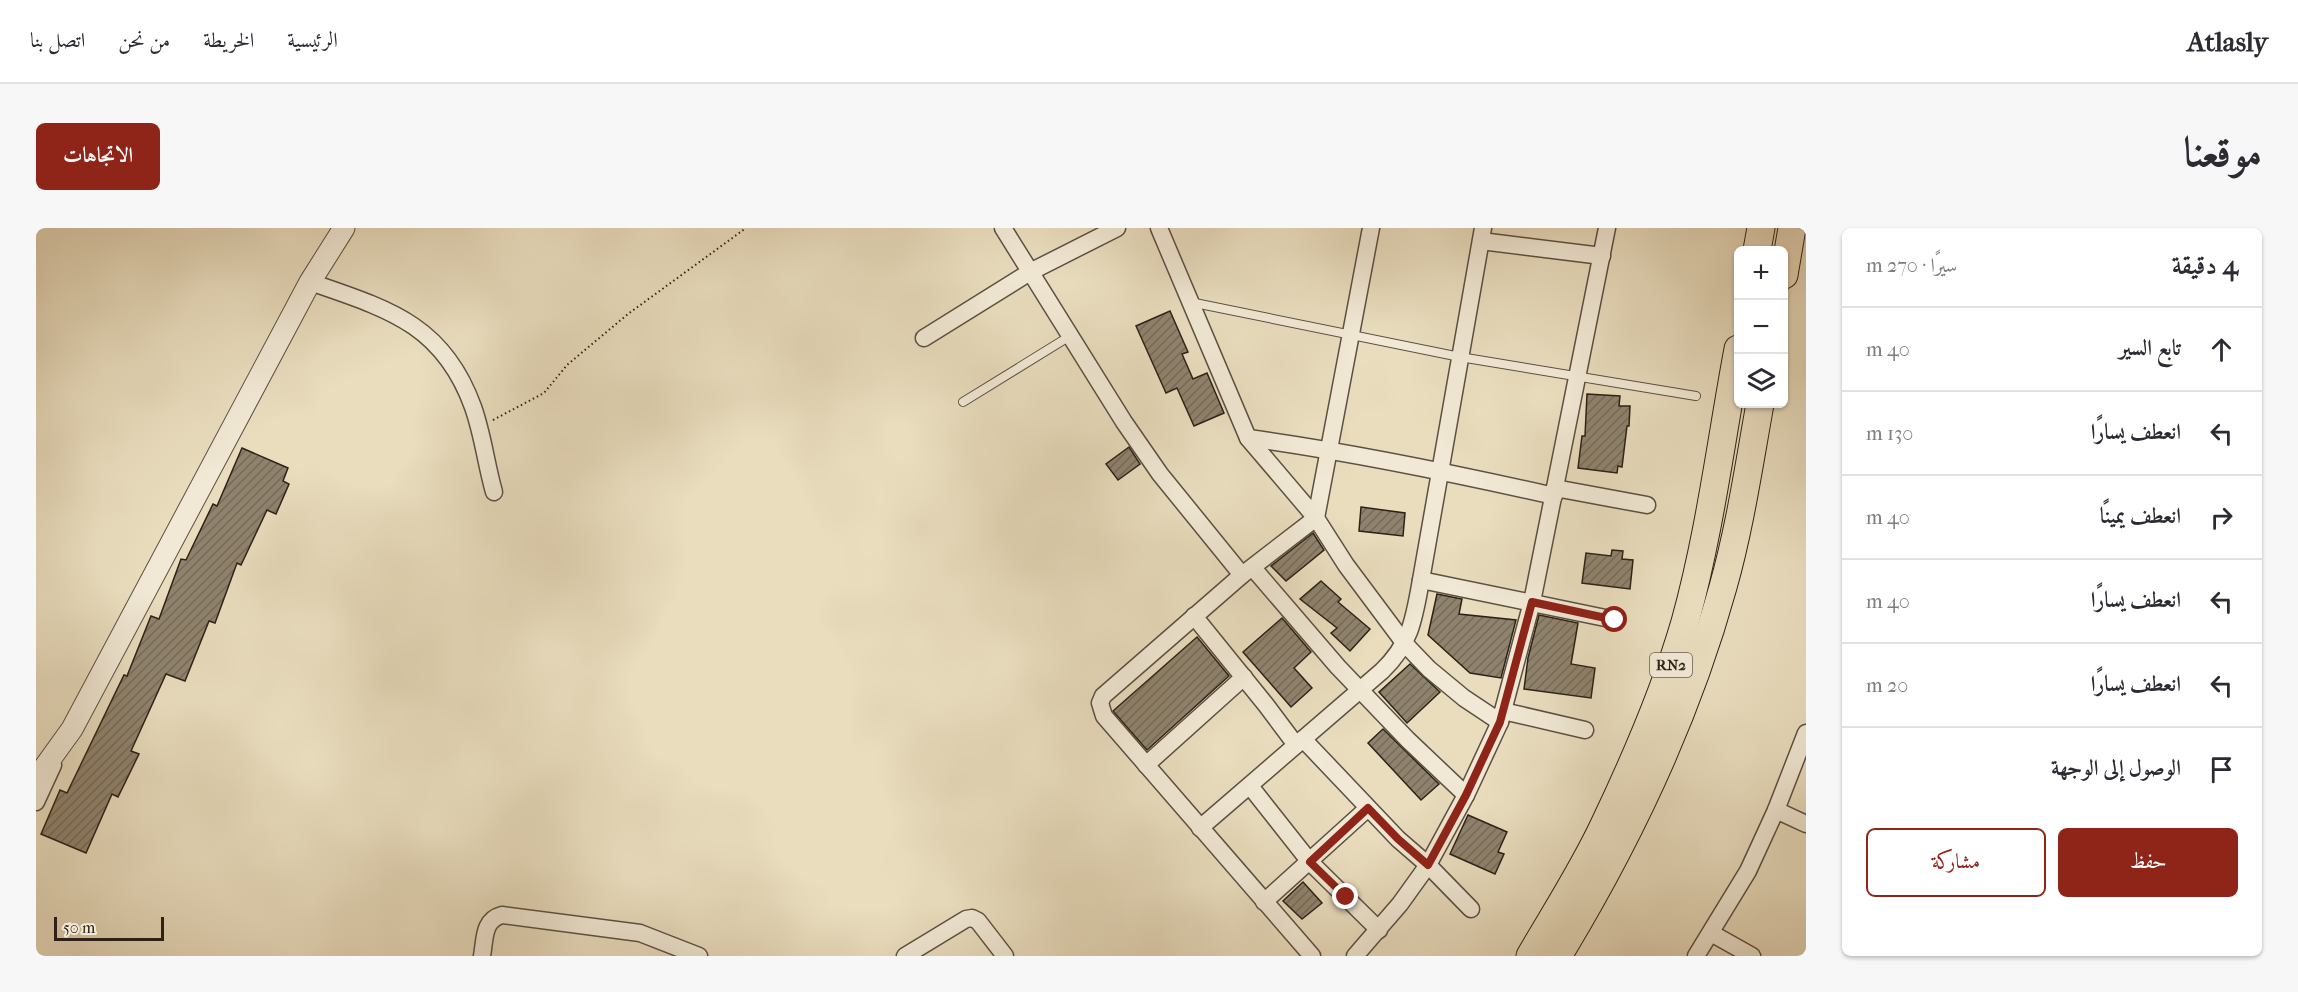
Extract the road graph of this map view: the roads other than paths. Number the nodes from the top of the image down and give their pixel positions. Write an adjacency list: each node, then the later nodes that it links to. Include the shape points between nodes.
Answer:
1 (344, 228): 14 (street)
2 (1003, 228): 13 (street)
3 (1117, 228): 13 (street)
4 (1159, 228): 15 (street)
5 (1371, 228): 16 (street)
6 (1607, 228): 12 (street)
7 (1761, 228): 10 (highway)
8 (1792, 228): 11 (highway)
9 (1482, 235): 12 (street); 20 (street)
10 (1758, 246)
11 (1788, 252)
12 (1602, 256): 21 (street)
13 (1030, 272): 17 (street); 18 (street)
14 (310, 282): 28 (street, via 376,304 404,319 430,337 454,364 473,407); 44 (street)
15 (1190, 302): 16 (lane); 25 (street)
16 (1350, 333): 20 (lane); 26 (street)
17 (1070, 336): 23 (lane); 32 (street, via 1160,474)
18 (924, 338)
19 (1737, 354): 66 (highway, RN2, via 1705,541 1670,668 1604,827)
20 (1460, 357): 21 (lane); 27 (street)
21 (1576, 376): 22 (lane); 29 (street)
22 (1696, 396)
23 (963, 402)
24 (1759, 408): 67 (highway, RN2, via 1734,543 1702,654 1633,821)
25 (1248, 438): 26 (street); 31 (street)
26 (1330, 449): 27 (street); 31 (street)
27 (1440, 470): 29 (street); 33 (street)
28 (494, 492)
29 (1555, 492): 30 (street); 34 (street)
30 (1647, 505)
31 (1316, 518): 32 (street); 37 (street)
32 (1247, 572): 35 (street); 39 (street)
33 (1422, 580): 34 (street); 37 (street)
34 (1532, 602): 36 (street); 40 (street)
35 (1194, 616): 38 (street); 45 (street, via 1102,696 1104,716)
36 (1615, 620)
37 (1405, 644): 39 (street); 40 (street, via 1455,691)
38 (1244, 677): 43 (street); 45 (street)
39 (1360, 689): 43 (street); 48 (street)
40 (1501, 716): 41 (street); 48 (street)
41 (1586, 730)
42 (1806, 733): 51 (street)
43 (1299, 742): 47 (street); 50 (street)
44 (61, 747): 46 (street); 49 (street)
45 (1146, 765): 53 (street)
46 (36, 780)
47 (1250, 786): 53 (street); 54 (street)
48 (1466, 795): 55 (street)
49 (36, 801)
50 (1368, 808): 54 (street); 55 (street)
51 (1776, 810): 52 (street); 59 (street, via 1748,871)
52 (1806, 824)
53 (1200, 828): 56 (street)
54 (1310, 862): 56 (street); 58 (street)
55 (1428, 865): 57 (street); 58 (street)
56 (1264, 902): 64 (street)
57 (1471, 909)
58 (1379, 930): 65 (street)
59 (1711, 933): 68 (street); 69 (street)
60 (909, 955): 63 (street, via 972,918)
61 (482, 956): 62 (street, via 488,922 502,915 640,933)
62 (699, 956)
63 (1005, 956)
64 (1312, 956)
65 (1355, 956)
66 (1530, 956)
67 (1558, 956)
68 (1696, 956)
69 (1752, 956)

